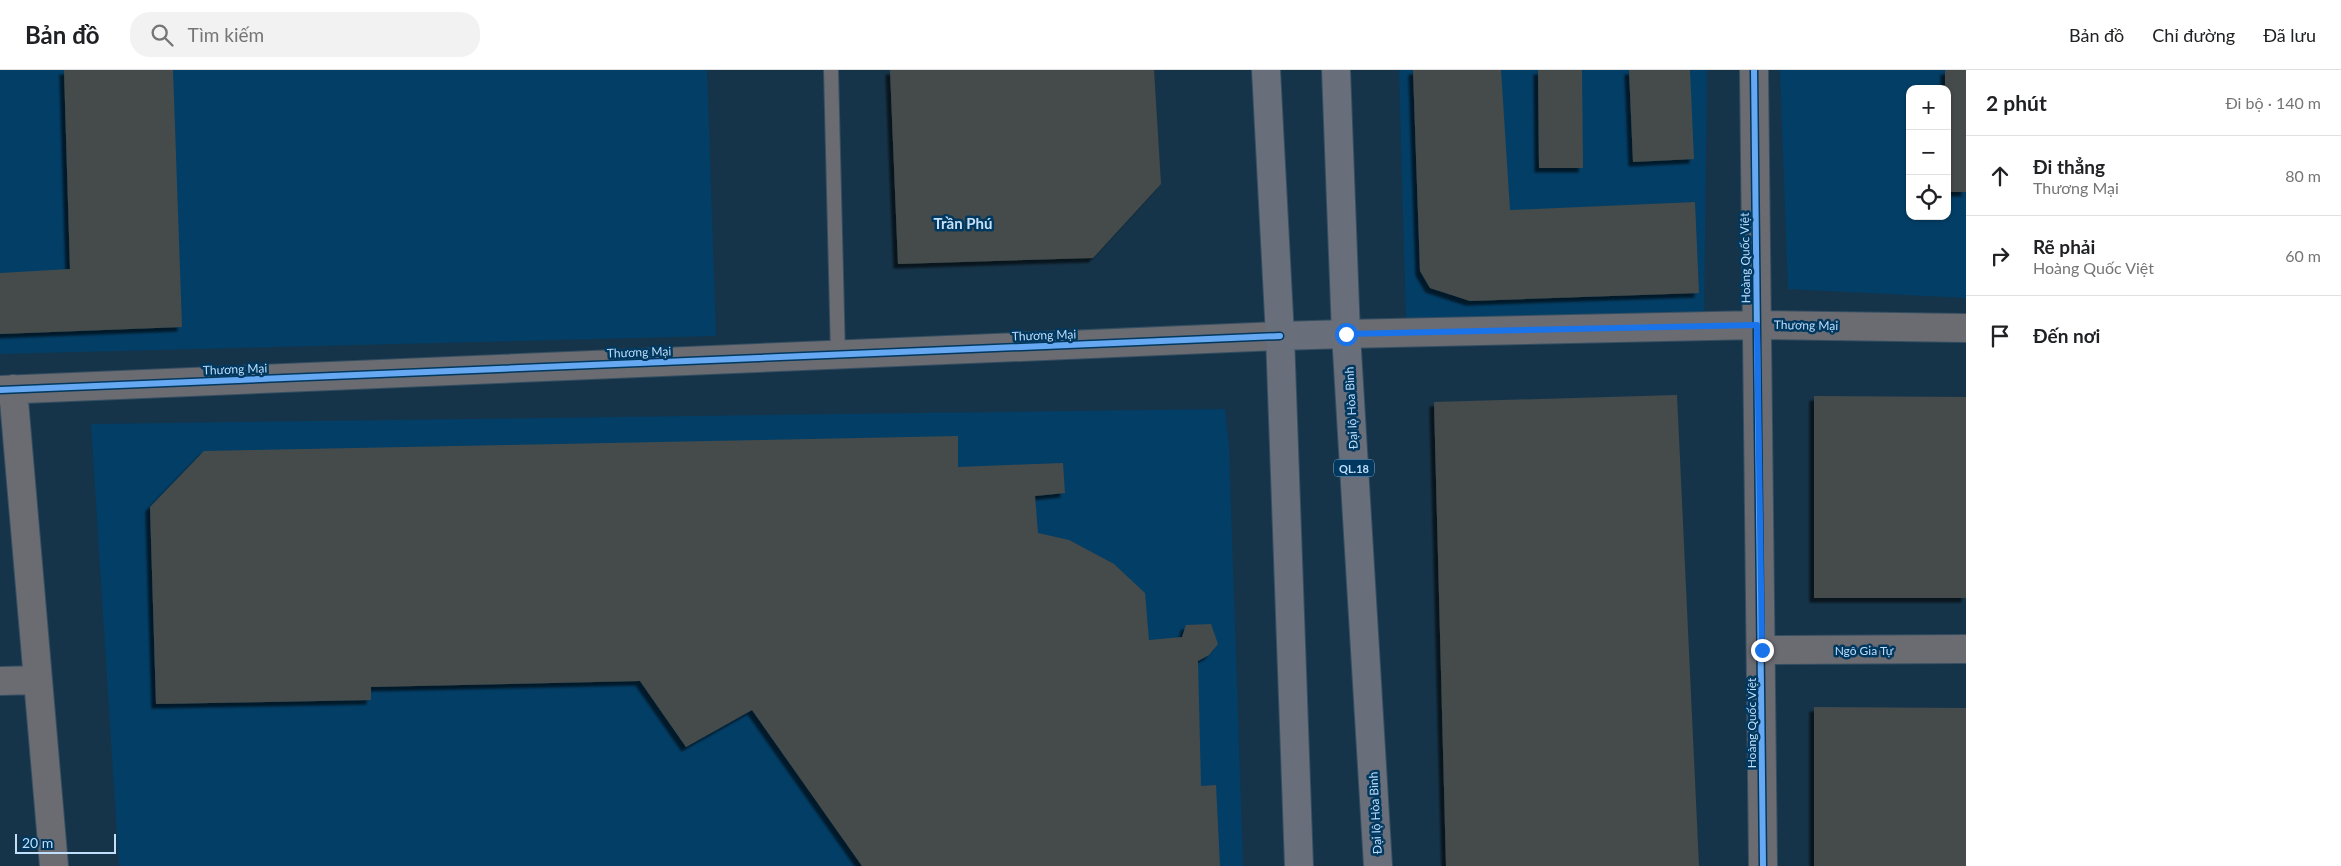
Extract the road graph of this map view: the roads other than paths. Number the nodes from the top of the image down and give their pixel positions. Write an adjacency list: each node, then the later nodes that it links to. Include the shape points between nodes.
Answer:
1 (831, 70): 9 (lane)
2 (1266, 70): 8 (highway)
3 (1336, 70): 7 (highway, Đại lộ Hòa Bình / QL.18)
4 (1754, 70): 5 (street, Hoàng Quốc Việt)
5 (1757, 325): 6 (street, Thương Mại); 7 (street, Thương Mại); 12 (street, Hoàng Quốc Việt)
6 (1966, 328)
7 (1346, 334): 8 (highway); 17 (highway, Đại lộ Hòa Bình / QL.18)
8 (1280, 336): 9 (street, Thương Mại); 16 (highway)
9 (838, 354): 10 (street, Thương Mại)
10 (7, 390): 14 (street)
11 (1966, 649): 12 (street, Ngô Gia Tự)
12 (1762, 650): 18 (street, Hoàng Quốc Việt)
13 (0, 680): 14 (street)
14 (38, 680): 15 (street)
15 (54, 866)
16 (1299, 866)
17 (1378, 866)
18 (1763, 866)

